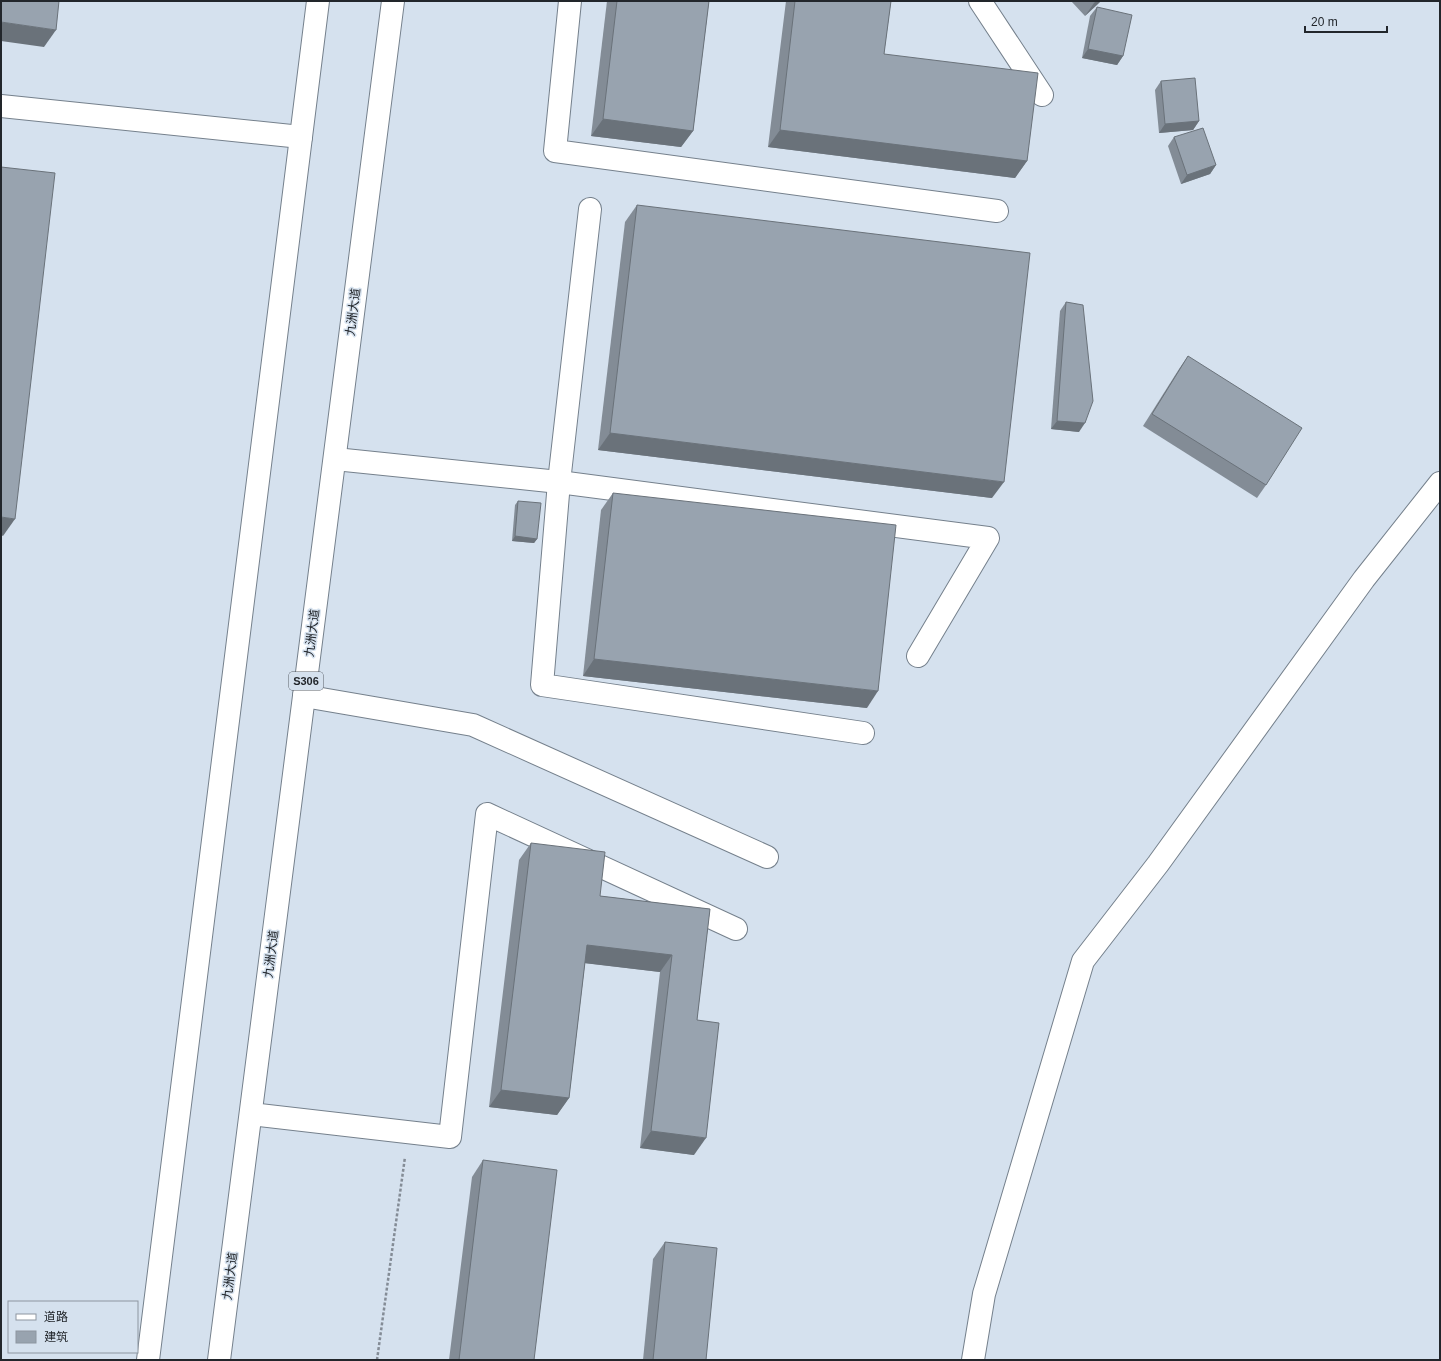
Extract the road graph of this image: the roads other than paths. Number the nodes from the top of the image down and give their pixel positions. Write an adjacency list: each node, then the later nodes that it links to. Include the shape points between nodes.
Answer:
1 (318, 1): 7 (main road)
2 (393, 1): 10 (main road, 九洲大道 / S306)
3 (570, 1): 9 (main road, via 555,151)
4 (980, 1): 5 (main road)
5 (1042, 95)
6 (1, 106): 7 (main road)
7 (301, 137): 19 (main road)
8 (590, 209): 11 (main road)
9 (997, 211)
10 (334, 459): 11 (main road); 14 (main road, 九洲大道 / S306)
11 (559, 482): 13 (main road, via 988,538); 15 (main road, via 542,685)
12 (1440, 483): 21 (main road, via 1364,579 1158,864 1083,961 984,1294)
13 (918, 656)
14 (304, 696): 16 (main road, via 473,725); 18 (main road, 九洲大道 / S306)
15 (863, 733)
16 (767, 857)
17 (736, 929): 18 (main road, via 487,814 450,1137)
18 (251, 1114): 20 (main road, 九洲大道 / S306)
19 (148, 1360)
20 (219, 1360)
21 (973, 1360)

